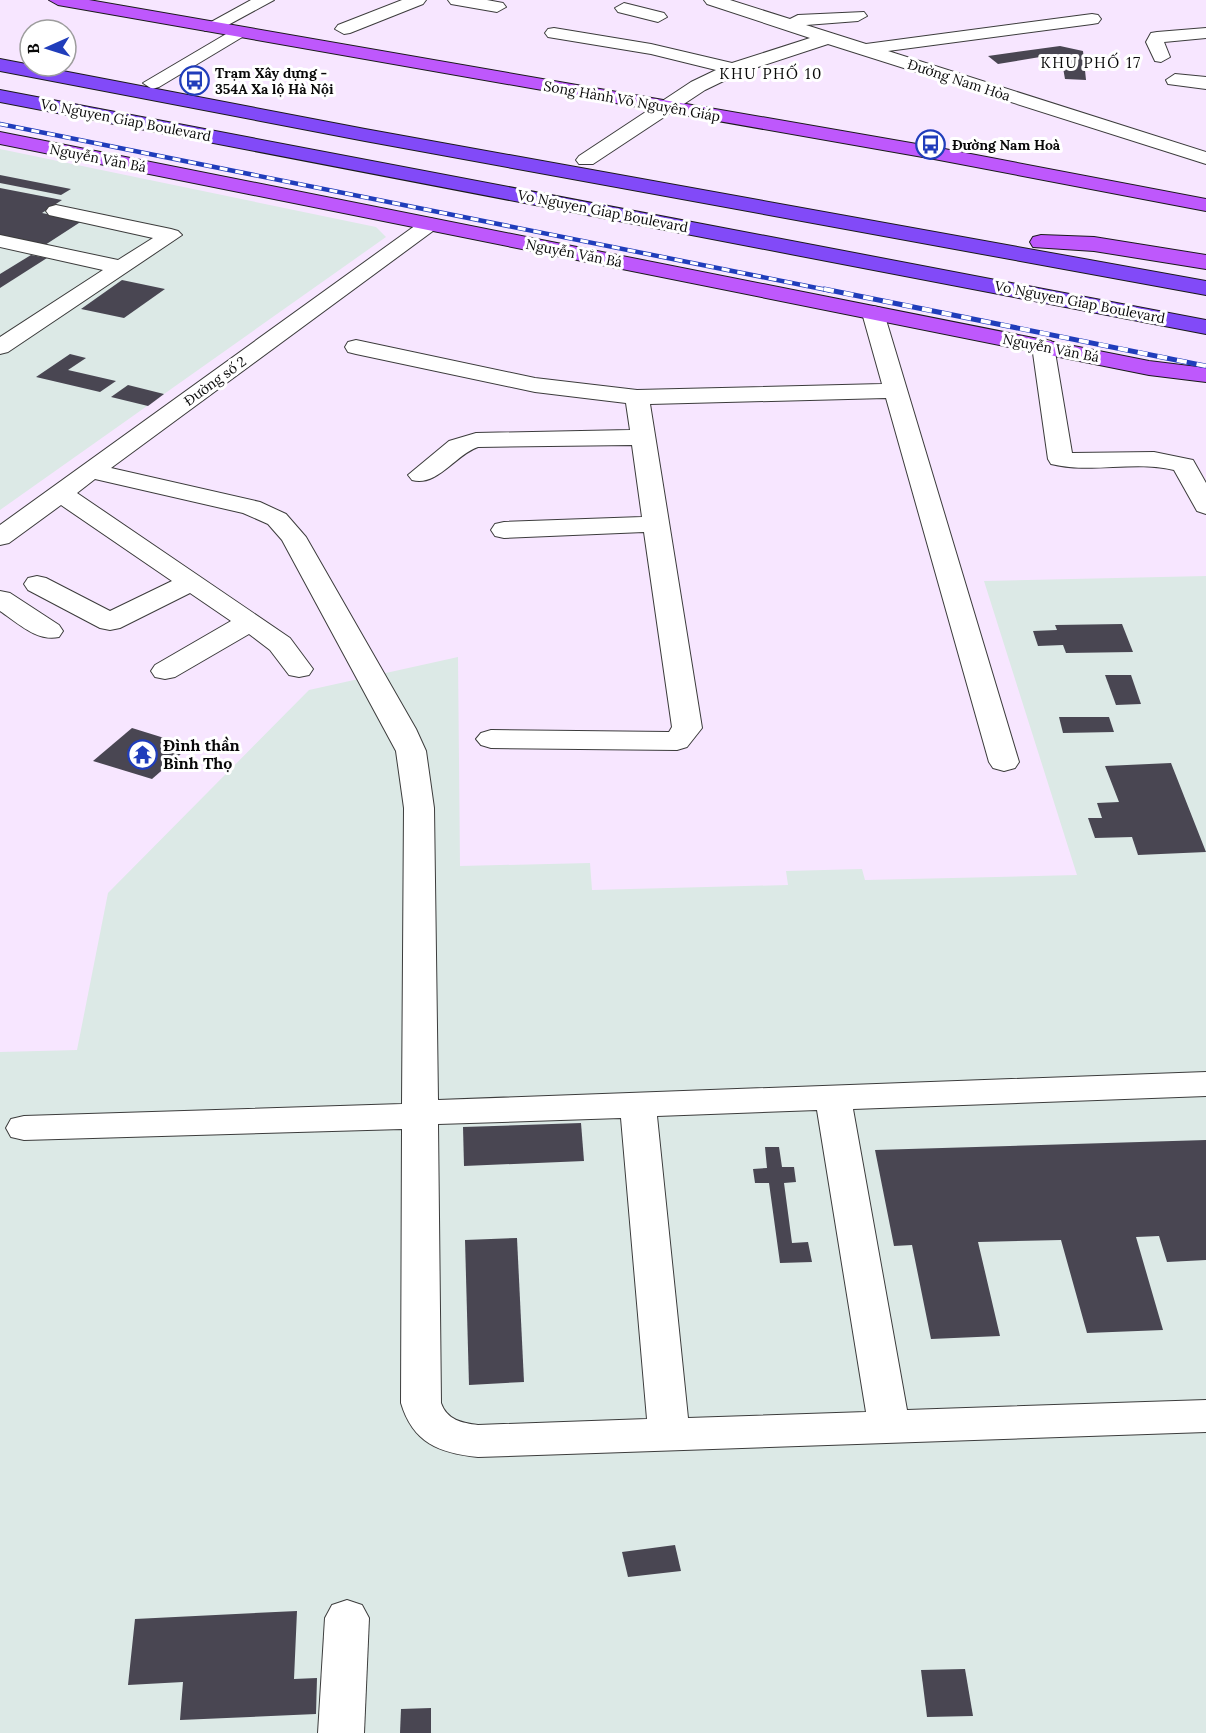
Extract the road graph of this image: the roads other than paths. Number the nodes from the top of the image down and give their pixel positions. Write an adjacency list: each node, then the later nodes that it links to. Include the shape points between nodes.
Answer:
1 (58, 0): 12 (main road, Song Hành Võ Nguyên Giáp)
2 (265, 0): 12 (street)
3 (417, 0): 13 (street)
4 (457, 0): 7 (street)
5 (643, 0): 9 (street, via 624,8)
6 (713, 0): 11 (street, Đường Nam Hòa)
7 (497, 7)
8 (858, 16): 11 (street)
9 (658, 17)
10 (1092, 19): 18 (street)
11 (782, 23): 17 (street, Đường Nam Hòa)
12 (211, 27): 14 (main road, Song Hành Võ Nguyên Giáp)
13 (344, 29)
14 (238, 32): 28 (street); 32 (main road, Song Hành Võ Nguyên Giáp)
15 (554, 33): 24 (street, via 641,46)
16 (1206, 33): 20 (street, via 1157,37)
17 (826, 38): 18 (street, Đường Nam Hòa); 24 (street)
18 (862, 49): 25 (street, Đường Nam Hòa)
19 (0, 54): 21 (highway)
20 (1161, 57)
21 (18, 58)
22 (0, 65): 41 (highway, Vo Nguyen Giap Boulevard, via 389,139)
23 (78, 69): 28 (highway, Vo Nguyen Giap Boulevard)
24 (733, 69): 32 (street)
25 (954, 79): 30 (street); 34 (street, Đường Nam Hòa)
26 (1175, 80): 29 (street)
27 (0, 82): 42 (highway, Vo Nguyen Giap Boulevard)
28 (152, 82): 35 (highway, Vo Nguyen Giap Boulevard)
29 (1206, 82)
30 (931, 88)
31 (0, 96): 45 (highway, Vo Nguyen Giap Boulevard)
32 (665, 107): 35 (street); 36 (main road, Song Hành Võ Nguyên Giáp)
33 (0, 138): 38 (main road, Nguyễn Văn Bá)
34 (1206, 158)
35 (586, 160): 41 (highway, Vo Nguyen Giap Boulevard)
36 (1206, 205)
37 (56, 211): 40 (street, via 171,235)
38 (430, 224): 43 (main road, Nguyễn Văn Bá); 56 (street, Đường số 2)
39 (0, 241): 40 (street)
40 (121, 267): 46 (street)
41 (1205, 273)
42 (1206, 310)
43 (873, 313): 48 (main road, Nguyễn Văn Bá); 53 (street)
44 (0, 327): 46 (street)
45 (1206, 327)
46 (22, 332): 47 (street)
47 (0, 346)
48 (1043, 346): 50 (main road, Nguyễn Văn Bá); 59 (street, via 1060,459 1076,463 1170,460 1184,465)
49 (356, 347): 54 (street, via 535,385)
50 (1149, 368): 51 (main road, Nguyễn Văn Bá); 52 (main road, Nguyễn Văn Bá)
51 (1206, 375)
52 (1206, 384)
53 (896, 391): 54 (street); 71 (street)
54 (637, 397): 55 (street)
55 (643, 436): 57 (street, via 476,440 458,446); 60 (street)
56 (91, 471): 58 (street, Đường số 2); 75 (street, via 251,507 277,519 293,537 401,729 411,751 418,788)
57 (421, 475)
58 (63, 492): 62 (street, Đường số 2); 63 (street, via 117,534)
59 (1206, 506)
60 (656, 524): 61 (street); 70 (street, via 687,728 677,741)
61 (504, 530)
62 (0, 537)
63 (191, 582): 64 (street, via 110,622); 66 (street)
64 (37, 584)
65 (0, 599): 67 (street)
66 (250, 622): 68 (street, via 280,644); 69 (street)
67 (49, 631)
68 (299, 669)
69 (165, 671)
70 (491, 739)
71 (1004, 762)
72 (1206, 1084): 73 (street)
73 (833, 1098): 74 (street); 78 (street)
74 (638, 1105): 75 (street); 79 (street)
75 (421, 1114): 76 (street); 79 (street, via 421,1403 428,1423 446,1435 478,1441)
76 (24, 1128)
77 (1206, 1416): 78 (street)
78 (889, 1426): 79 (street)
79 (669, 1434)
80 (347, 1618): 81 (street)
81 (341, 1733)

